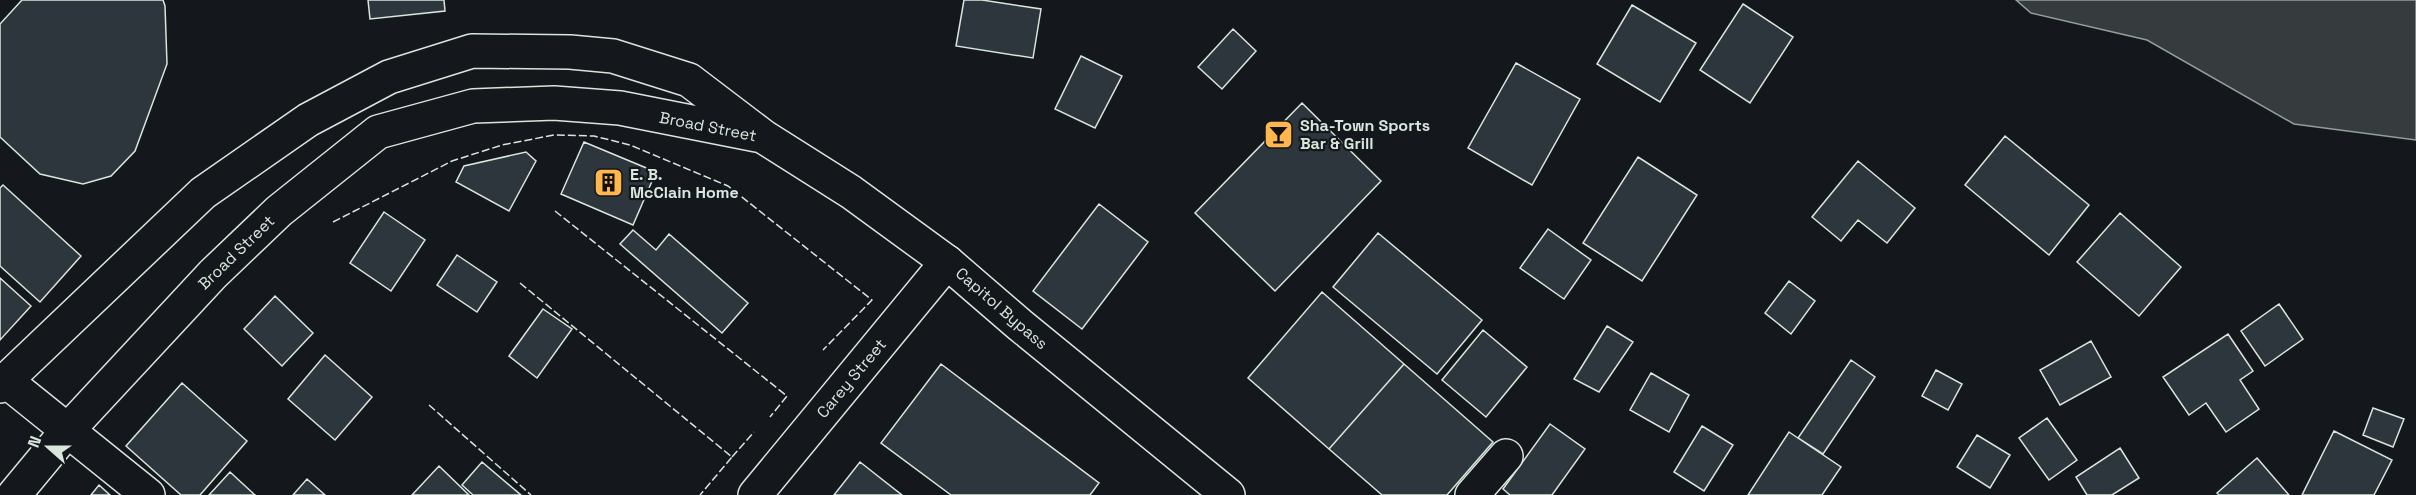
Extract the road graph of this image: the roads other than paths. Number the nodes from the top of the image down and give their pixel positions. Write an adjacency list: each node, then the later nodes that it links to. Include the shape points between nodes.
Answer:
1 (764, 137): 2 (main road, Capitol Bypass, via 851,192); 3 (main road, Broad Street, via 689,80 613,56 472,51 389,77 308,120 203,193); 4 (main road, Broad Street, via 620,108 554,103 473,106 378,132 279,211 213,274)
2 (947, 262): 8 (main road, Carey Street); 9 (main road, Capitol Bypass)
3 (2, 383): 4 (main road)
4 (67, 431): 6 (main road, Broad Street); 7 (main road)
5 (1506, 456): 10 (main road)
6 (14, 495)
7 (148, 495)
8 (754, 495)
9 (1228, 495)
10 (1472, 495)

